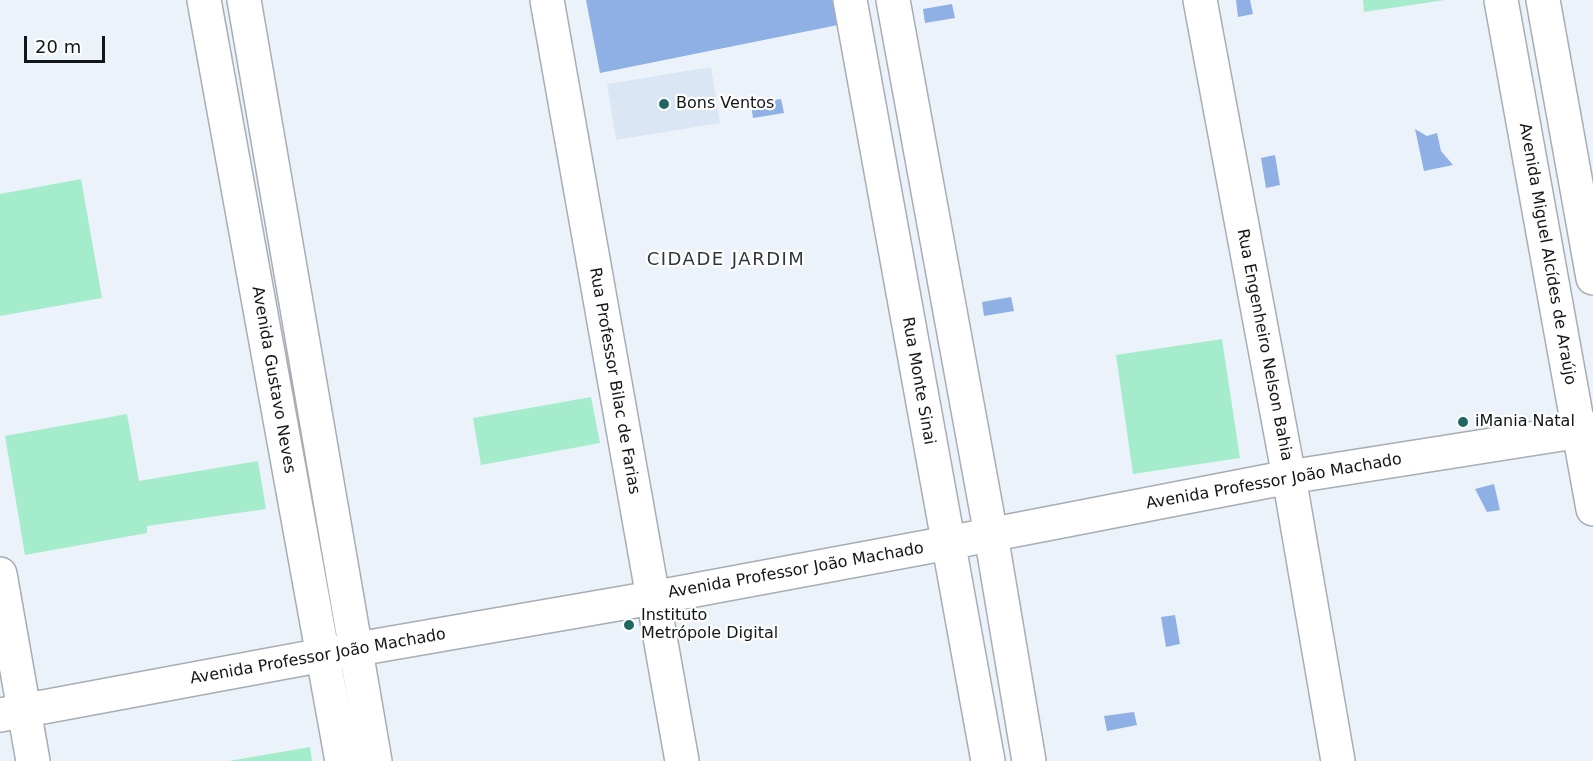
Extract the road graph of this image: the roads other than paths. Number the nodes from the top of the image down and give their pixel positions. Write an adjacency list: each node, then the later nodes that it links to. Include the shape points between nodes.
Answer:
1 (204, 0): 17 (street, Avenida Gustavo Neves)
2 (244, 0): 17 (street, Avenida Gustavo Neves)
3 (548, 0): 16 (street, Rua Professor Bilac de Farias)
4 (850, 0): 14 (street, Rua Monte Sinai)
5 (893, 0): 13 (street)
6 (1200, 0): 11 (street, Rua Engenheiro Nelson Bahia)
7 (1501, 0): 10 (street, Avenida Miguel Alcídes de Araújo)
8 (1543, 0): 9 (street)
9 (1593, 278)
10 (1586, 431): 11 (street, Avenida Professor João Machado); 12 (street, Avenida Miguel Alcídes de Araújo)
11 (1289, 477): 13 (street, Avenida Professor João Machado); 25 (street, Rua Engenheiro Nelson Bahia)
12 (1593, 509)
13 (991, 535): 14 (street, Avenida Professor João Machado); 24 (street)
14 (948, 543): 16 (street, Avenida Professor João Machado); 23 (street, Rua Monte Sinai)
15 (0, 574): 18 (street)
16 (652, 598): 17 (street, Avenida Professor João Machado); 22 (street, Rua Professor Bilac de Farias)
17 (339, 652): 18 (street, Avenida Professor João Machado); 20 (street, Avenida Gustavo Neves); 21 (street, Avenida Gustavo Neves)
18 (12, 713): 19 (street)
19 (33, 761)
20 (342, 761)
21 (375, 761)
22 (682, 761)
23 (988, 761)
24 (1029, 761)
25 (1338, 761)

